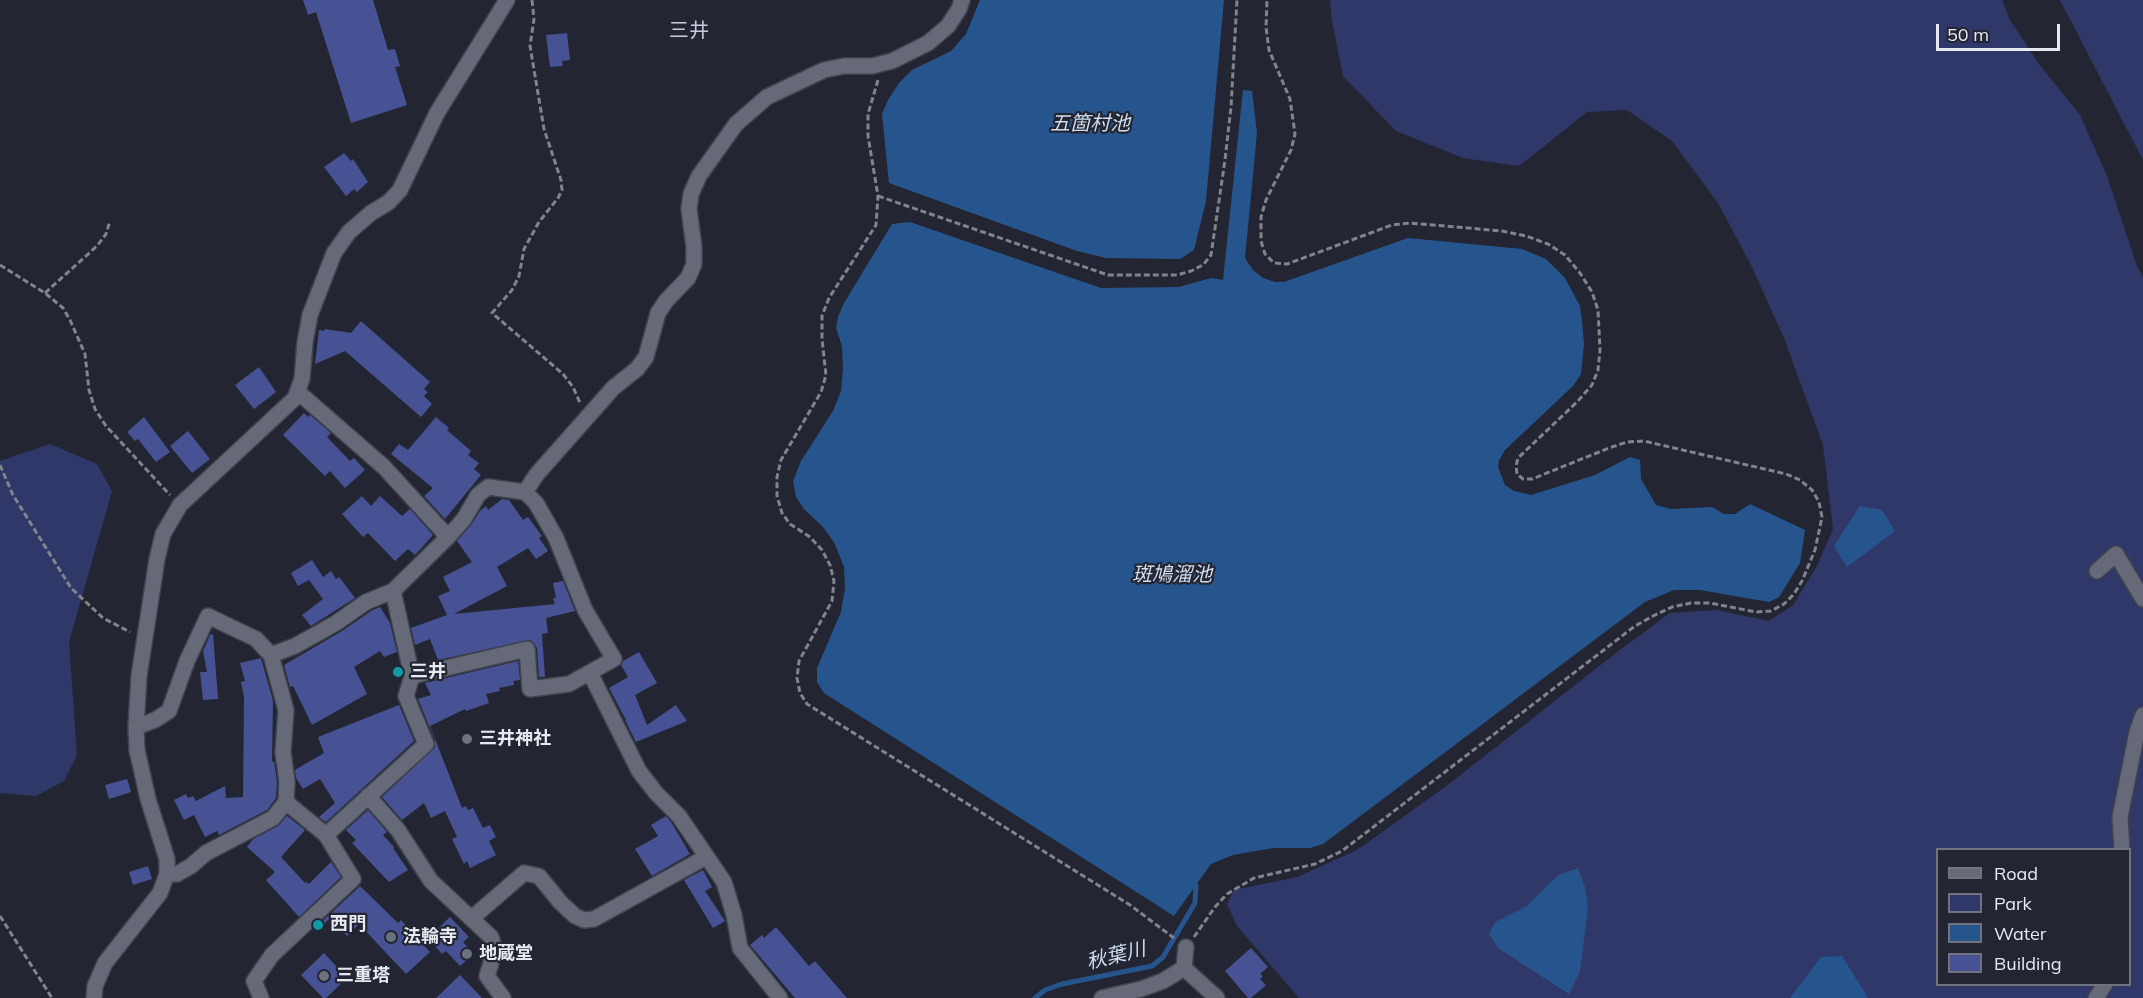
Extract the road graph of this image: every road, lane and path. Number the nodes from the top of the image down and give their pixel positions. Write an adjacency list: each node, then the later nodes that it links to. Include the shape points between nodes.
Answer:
1 (507, 0): 11 (street, via 437,113 400,190 349,232 334,253 310,315)
2 (532, 0): 12 (path, via 530,46 544,129 562,190 524,249 512,290 492,313 563,374 580,403)
3 (962, 0): 6 (street, via 948,26 928,43)
4 (1237, 0): 7 (path, via 1225,160 1211,255 1203,265 1177,274 1108,274)
5 (1267, 0): 35 (path, via 1269,50 1290,99 1295,134 1261,217 1265,254 1274,262 1287,264 1392,225 1410,223 1502,231 1548,244 1565,255 1592,292 1598,310 1598,370 1592,385 1578,401 1518,458 1517,474 1532,479 1609,448 1644,441 1786,474 1812,490 1822,516 1815,550 1802,581 1784,604 1771,611 1756,612 1691,603 1672,607 1635,626 1342,850 1315,864 1254,878 1227,894)
6 (892, 61): 7 (path, via 878,80 868,114); 12 (street, via 824,70 767,97 736,124 699,176 691,194 694,264 688,278 658,313 646,357)
7 (878, 196): 34 (path, via 876,225 829,298 822,316 826,375 821,392 781,460 777,477 782,513 822,550 834,581 832,601 799,661 800,693 807,704 1130,905)
8 (110, 221): 10 (path, via 97,246)
9 (0, 266): 10 (path)
10 (45, 293): 15 (path, via 63,308 85,354 95,409)
11 (298, 392): 15 (street, via 285,409); 16 (street, via 384,467)
12 (583, 422): 14 (street)
13 (0, 465): 20 (path, via 13,495 70,588 103,618)
14 (525, 492): 16 (street, via 488,487); 22 (street, via 556,538 585,610 614,659)
15 (180, 506): 20 (street, via 163,534)
16 (448, 537): 18 (street)
17 (2097, 572): 19 (street, via 2116,554)
18 (393, 591): 21 (street, via 366,602 296,646); 23 (street)
19 (2143, 598)
20 (145, 639): 25 (street)
21 (271, 655): 25 (street, via 256,639 208,616 169,711); 27 (street, via 286,710)
22 (590, 673): 23 (street, via 569,684 530,689 527,649); 30 (street, via 639,771 679,816)
23 (412, 676): 26 (street, via 406,696 426,744)
24 (2143, 715): 29 (street, via 2120,817)
25 (136, 727): 31 (street, via 137,750 167,859)
26 (368, 796): 28 (street); 33 (street, via 398,830 431,881)
27 (286, 802): 28 (street); 31 (street, via 273,818 206,853 177,874)
28 (326, 835): 39 (street, via 353,879 272,955 255,981)
29 (2122, 848)
30 (706, 857): 33 (street, via 594,919 575,916 539,876 524,873); 41 (street, via 724,882 740,948)
31 (167, 874): 38 (street, via 159,893 105,963)
32 (0, 916): 37 (path)
33 (472, 918): 40 (street, via 491,937 495,950 487,976)
34 (1168, 933)
35 (1186, 947): 36 (street)
36 (1184, 968): 42 (street, via 1141,990); 43 (street)
37 (52, 998)
38 (94, 998)
39 (261, 998)
40 (503, 998)
41 (780, 998)
42 (1102, 998)
43 (1217, 998)

